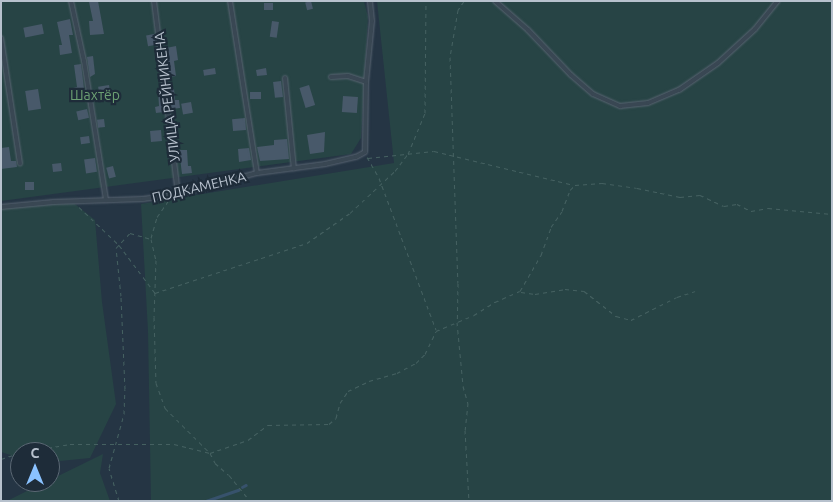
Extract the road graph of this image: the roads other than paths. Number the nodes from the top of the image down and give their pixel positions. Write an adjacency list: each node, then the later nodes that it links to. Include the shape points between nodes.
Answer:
1 (71, 1): 15 (lane)
2 (154, 1): 14 (lane, УЛИЦА РЕЙНИКЕНА)
3 (230, 1): 13 (lane)
4 (370, 1): 10 (lane, via 372,21)
5 (495, 1): 6 (lane, via 593,94 620,106 648,103 679,90 718,63 756,28)
6 (778, 1)
7 (1, 38): 11 (lane)
8 (331, 77): 10 (lane, via 348,76)
9 (284, 78): 12 (lane)
10 (366, 82): 12 (lane, ПОДКАМЕНКА, via 365,152 356,157)
11 (20, 164)
12 (294, 169): 13 (lane, ПОДКАМЕНКА)
13 (257, 173): 14 (lane, ПОДКАМЕНКА)
14 (178, 194): 15 (lane, ПОДКАМЕНКА, via 143,200)
15 (106, 200): 16 (lane, ПОДКАМЕНКА)
16 (1, 207)

